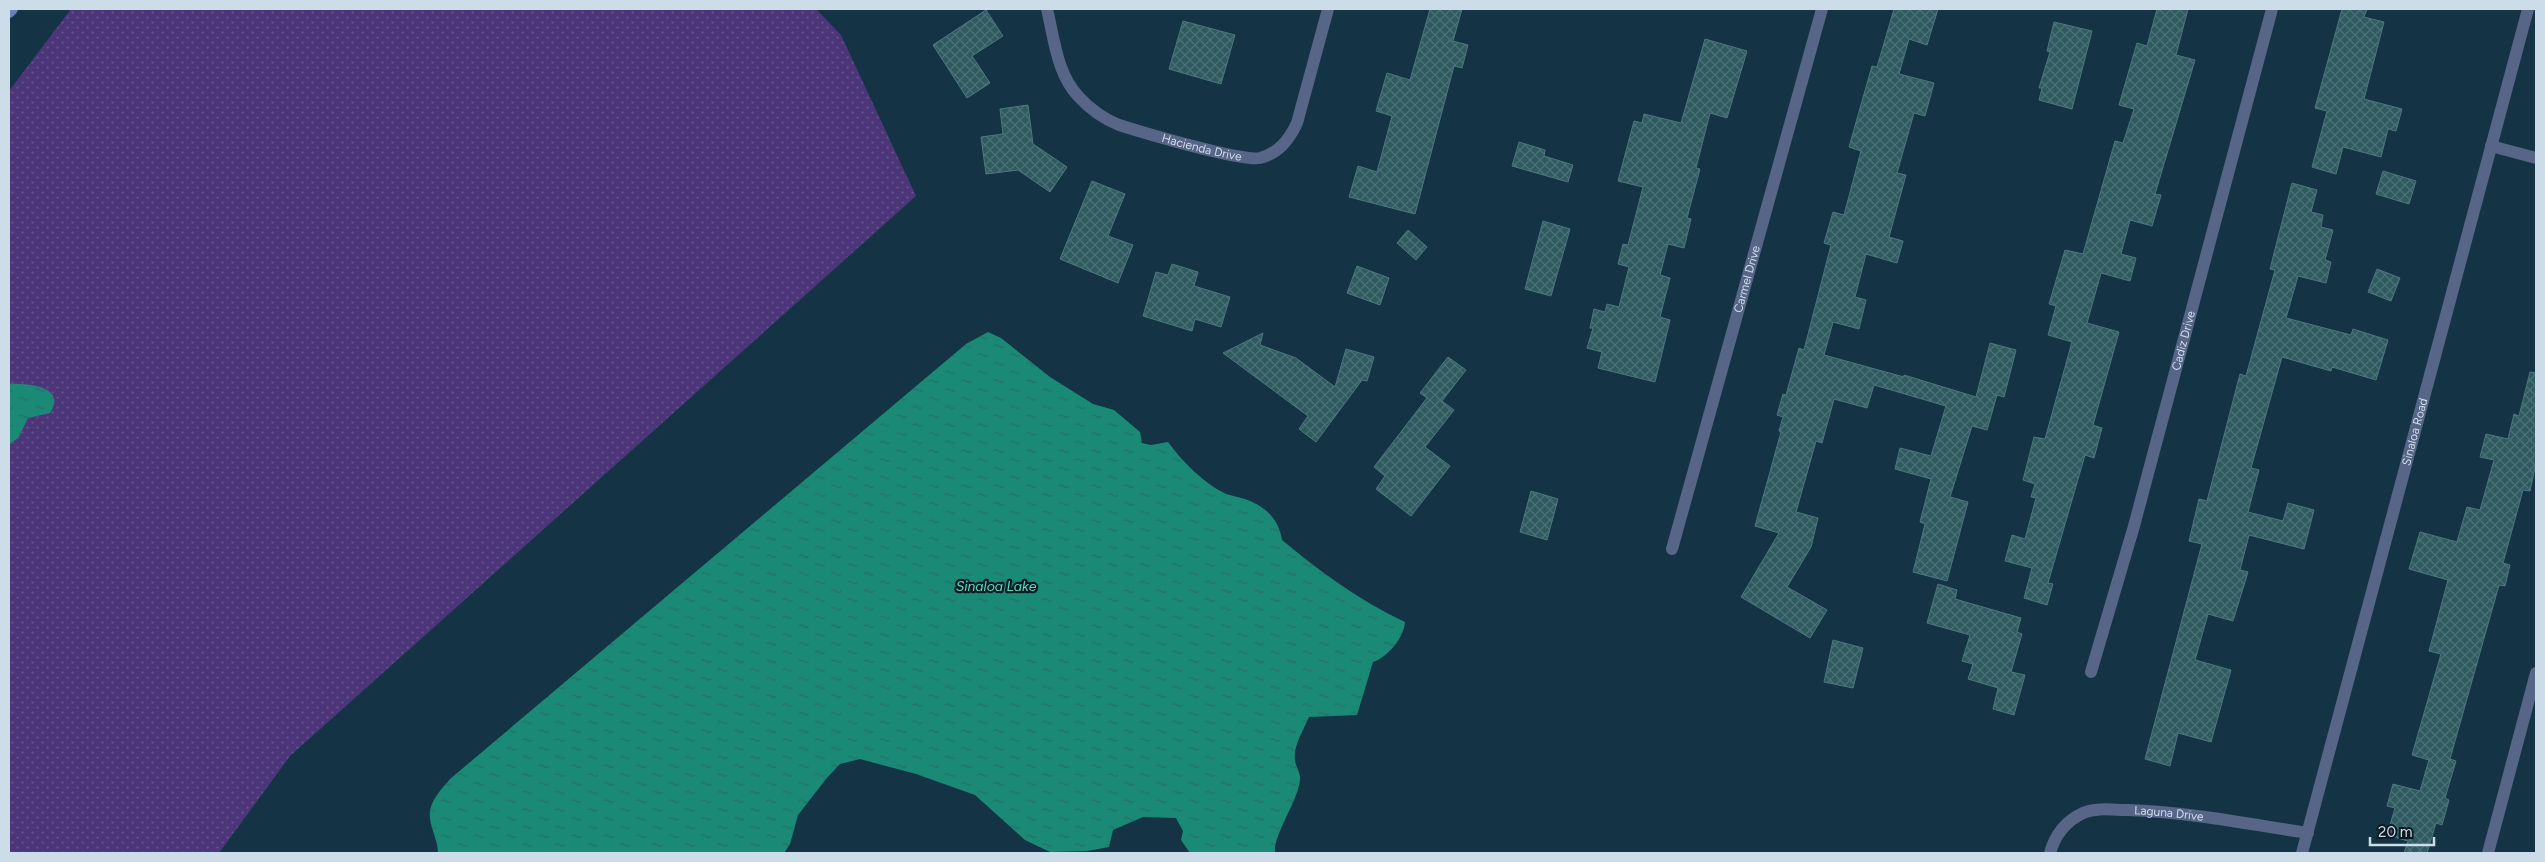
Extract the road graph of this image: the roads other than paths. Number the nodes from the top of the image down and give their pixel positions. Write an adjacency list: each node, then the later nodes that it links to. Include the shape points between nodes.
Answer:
1 (12, 9): 7 (main road)
2 (1047, 9): 3 (street, Hacienda Drive, via 1065,78 1077,96 1094,111 1118,124 1238,157 1259,158 1279,149 1290,138 1297,123)
3 (1328, 9)
4 (1822, 9): 10 (street, Carmel Drive)
5 (2272, 9): 11 (street, Cadiz Drive, via 2134,526)
6 (2528, 9): 8 (street, Sinaloa Road)
7 (9, 12)
8 (2491, 146): 9 (street); 13 (street, Sinaloa Road)
9 (2536, 158)
10 (1672, 549)
11 (2091, 672)
12 (2536, 673): 16 (street)
13 (2308, 833): 14 (street, Laguna Drive, via 2168,812 2100,809 2084,812 2069,821 2058,833); 15 (street, Sinaloa Road)
14 (2050, 853)
15 (2302, 853)
16 (2488, 853)

